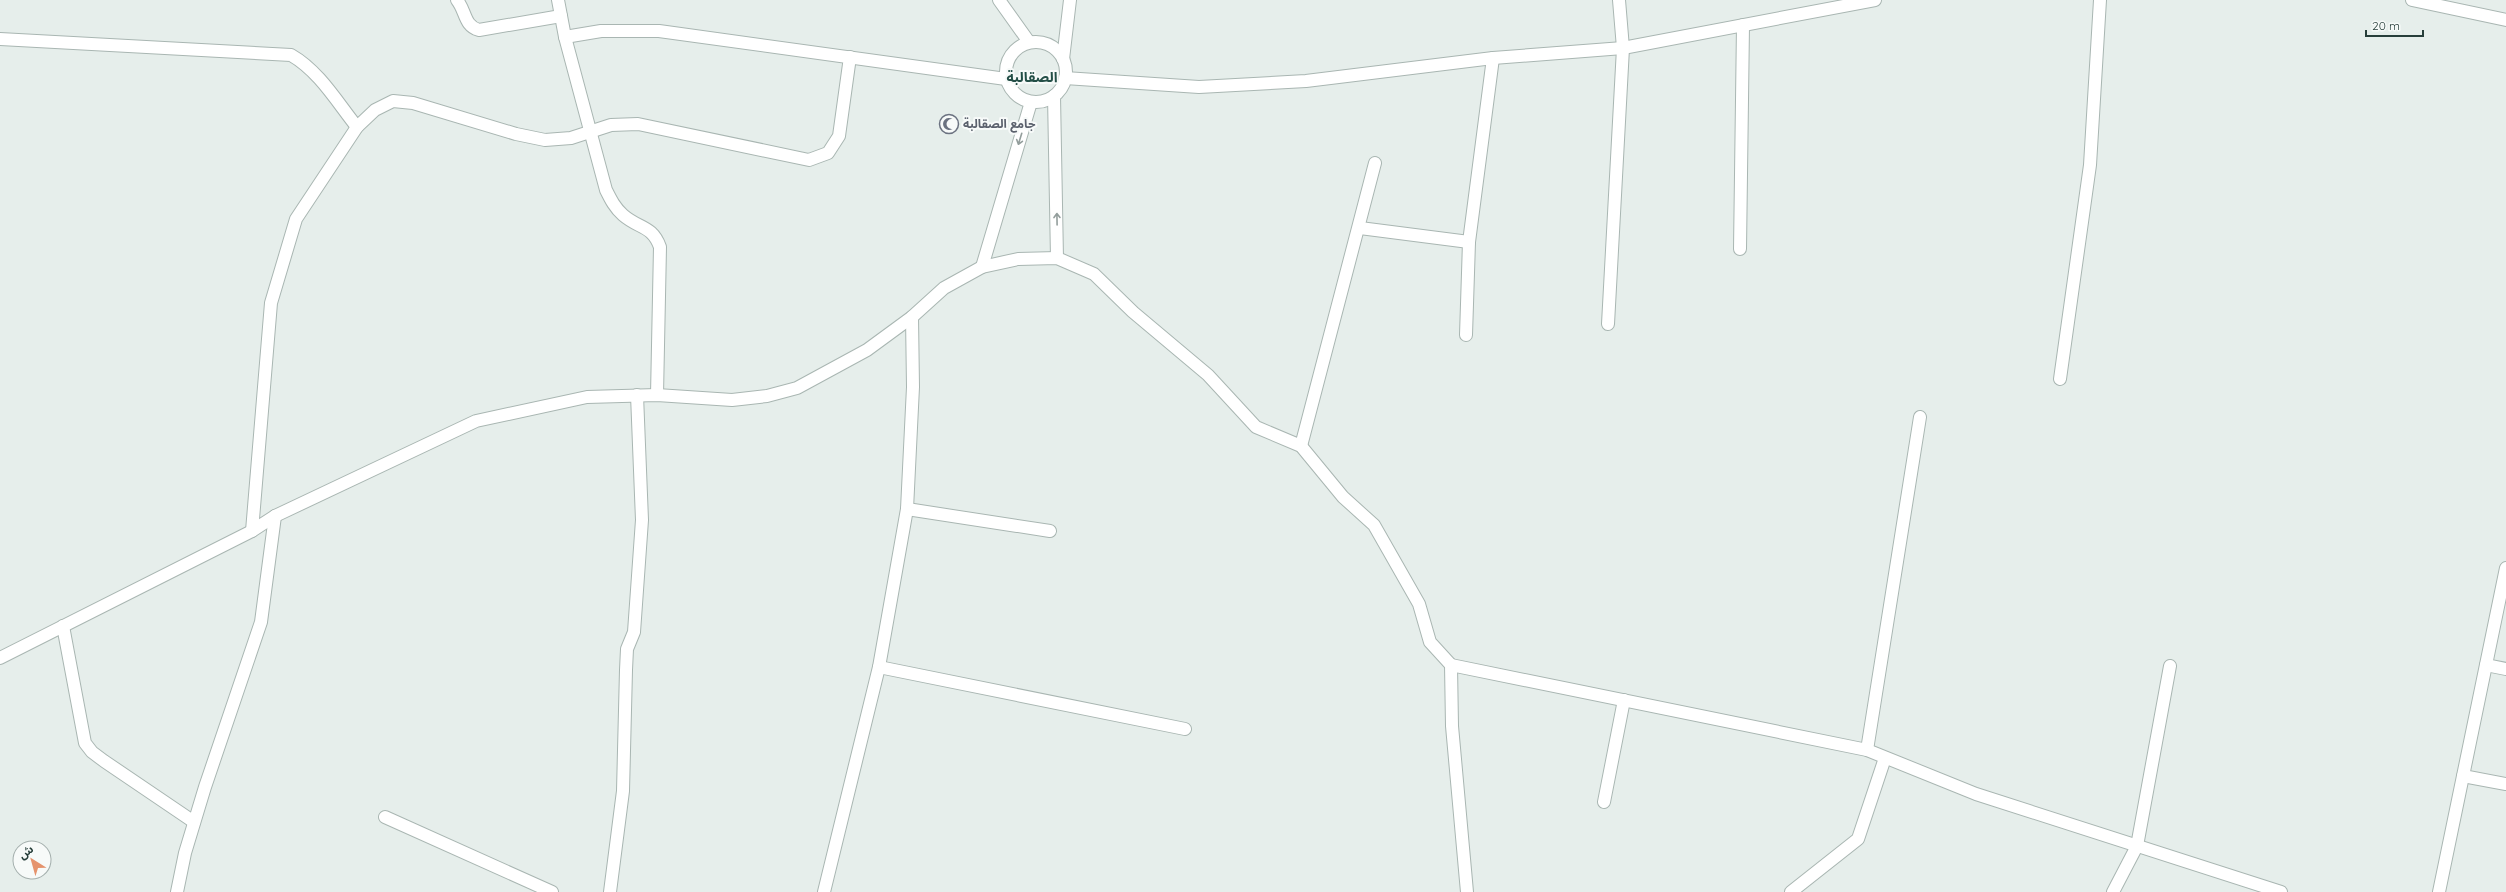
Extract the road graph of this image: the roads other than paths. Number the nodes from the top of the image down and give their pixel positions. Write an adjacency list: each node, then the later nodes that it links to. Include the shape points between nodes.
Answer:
1 (457, 0): 9 (street, via 471,28 479,30)
2 (558, 0): 9 (street)
3 (999, 0): 14 (street)
4 (1070, 0): 17 (street)
5 (1619, 0): 15 (street)
6 (1874, 0): 11 (street)
7 (2100, 0): 34 (street, via 2090,165)
8 (2412, 0): 10 (street)
9 (561, 16): 12 (street)
10 (2506, 20)
11 (1743, 25): 15 (street); 28 (street)
12 (565, 36): 16 (street, via 601,30 659,30); 24 (street)
13 (0, 39): 23 (street, via 291,55 304,62 315,74)
14 (1029, 42): 17 (street, via 1049,44 1058,50); 20 (street, via 1020,45 1007,60)
15 (1623, 48): 18 (street); 32 (street)
16 (850, 57): 20 (street); 24 (street, via 839,136 828,153 818,158 809,160 638,124 611,125)
17 (1063, 58): 19 (street)
18 (1494, 58): 19 (street, via 1306,81 1199,87); 27 (street)
19 (1065, 78): 21 (street)
20 (1006, 79): 22 (street, via 1015,94)
21 (1054, 96): 22 (street, via 1039,102); 29 (street, one-way to 21)
22 (1031, 102): 30 (street, one-way to 30)
23 (357, 127): 24 (street, via 375,110 393,101 413,103 545,140 571,138); 41 (street, via 296,219 271,303)
24 (589, 131): 36 (street, via 613,206 624,216 656,235 660,247)
25 (1375, 162): 26 (street)
26 (1360, 228): 27 (street); 38 (street)
27 (1469, 242): 33 (street)
28 (1740, 249)
29 (1058, 258): 30 (street, via 1018,259); 38 (street, via 1094,274 1133,312 1208,375 1256,427)
30 (982, 267): 31 (street, via 944,288)
31 (912, 317): 36 (street, via 867,350 797,388 767,396 732,400); 39 (street, via 913,387)
32 (1608, 324)
33 (1466, 335)
34 (2060, 379)
35 (638, 395): 36 (street); 40 (street, via 587,397 476,421); 63 (street, via 642,520 634,632 627,649 623,791)
36 (657, 395)
37 (1920, 418): 53 (street)
38 (1301, 446): 46 (street, via 1343,497 1374,525 1419,604 1430,642)
39 (907, 509): 42 (street); 49 (street)
40 (275, 516): 41 (street); 59 (street, via 261,622)
41 (252, 530): 44 (street)
42 (1050, 531)
43 (2506, 568): 47 (street)
44 (63, 626): 45 (street); 59 (street, via 85,743 104,761)
45 (0, 658)
46 (1451, 665): 51 (street); 65 (street, via 1452,726)
47 (2486, 665): 50 (street); 55 (street)
48 (2170, 666): 60 (street)
49 (879, 667): 52 (street); 64 (street)
50 (2506, 669)
51 (1624, 700): 53 (street); 57 (street)
52 (1185, 729)
53 (1867, 750): 54 (street)
54 (1885, 758): 60 (street, via 1976,794); 66 (street, via 1858,840)
55 (2463, 776): 56 (street); 69 (street)
56 (2506, 784)
57 (1604, 802)
58 (385, 817): 62 (street)
59 (194, 822): 61 (street)
60 (2137, 846): 67 (street); 68 (street)
61 (176, 892)
62 (552, 892)
63 (610, 892)
64 (824, 892)
65 (1467, 892)
66 (1791, 892)
67 (2113, 892)
68 (2281, 892)
69 (2439, 892)

